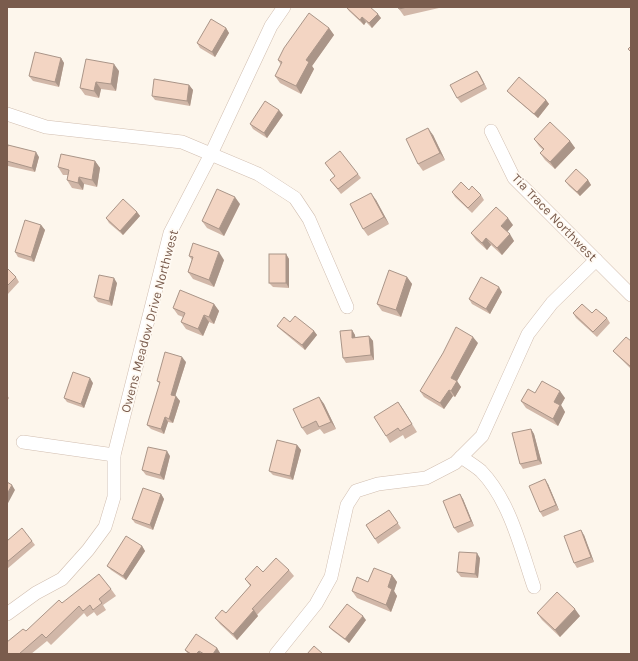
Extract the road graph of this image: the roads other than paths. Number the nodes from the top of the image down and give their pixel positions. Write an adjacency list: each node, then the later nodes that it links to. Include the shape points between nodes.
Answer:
1 (284, 7): 4 (street, Owens Meadow Drive Northwest, via 272,26)
2 (7, 114): 4 (street, via 46,127 182,142)
3 (491, 131): 5 (street, Tia Trace Northwest, via 514,178)
4 (211, 154): 7 (street, via 258,174 295,198 310,219); 9 (street, Owens Meadow Drive Northwest, via 170,233)
5 (596, 260): 6 (street, Tia Trace Northwest); 10 (street, via 552,303 528,334 482,436)
6 (631, 295)
7 (347, 307)
8 (23, 442): 9 (street)
9 (114, 455): 12 (street, Owens Meadow Drive Northwest, via 114,497 106,527 62,579 36,593)
10 (461, 457): 11 (street, via 480,470 495,489 514,528); 13 (street, via 455,463 426,478 378,484 356,491 347,505 331,577 316,604)
11 (534, 588)
12 (7, 614)
13 (276, 654)

